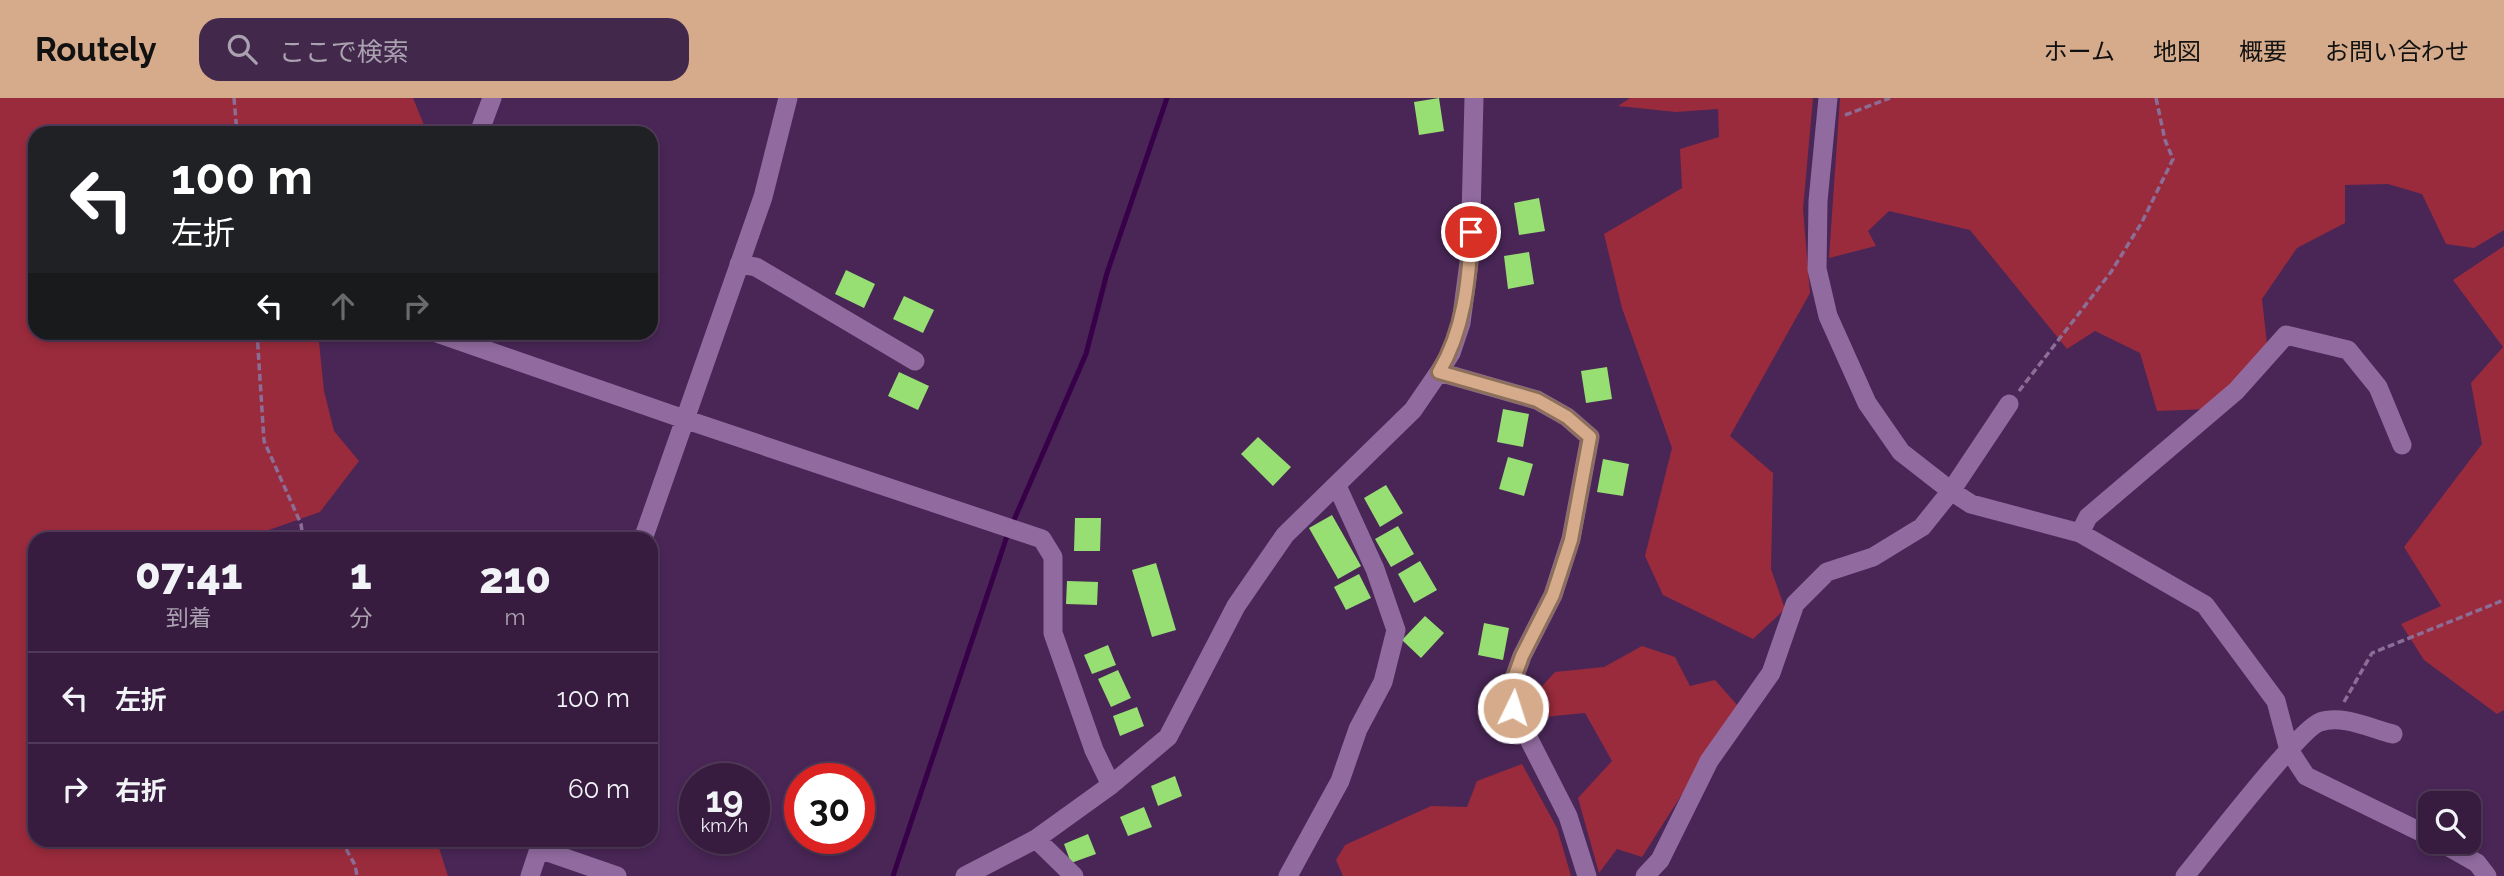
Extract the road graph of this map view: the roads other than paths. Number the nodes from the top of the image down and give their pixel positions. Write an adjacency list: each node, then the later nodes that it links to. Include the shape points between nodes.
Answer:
1 (492, 98): 5 (street)
2 (788, 98): 6 (street, via 763,197)
3 (1474, 98): 9 (street, via 1470,255 1461,323)
4 (1828, 98): 14 (street, via 1817,269 1828,316 1867,403 1901,452)
5 (482, 126)
6 (739, 264): 8 (street, via 755,267); 11 (street)
7 (457, 340): 11 (street)
8 (915, 361)
9 (1439, 372): 13 (street, via 1413,410); 30 (street, via 1537,400 1590,437 1571,540 1553,595 1513,681 1513,708 1568,816)
10 (2009, 404): 14 (street)
11 (684, 419): 15 (street); 19 (street, via 1042,539 1053,557 1053,633)
12 (2402, 445): 16 (street, via 2378,387 2348,350 2286,335 2236,390 2088,517)
13 (1337, 486): 19 (street, via 1285,535 1236,607 1168,737); 29 (street, via 1396,630 1383,682 1358,729 1340,782)
14 (1951, 491): 16 (street, via 1971,503); 31 (street, via 1922,527 1873,557 1827,572 1795,604 1771,673 1709,761 1660,860)
15 (645, 532)
16 (2080, 533): 18 (street, via 2205,604 2276,701)
17 (2393, 734): 18 (street, via 2334,719 2317,722)
18 (2289, 750): 20 (street, via 2306,776); 32 (street)
19 (1111, 785): 21 (street)
20 (2418, 831)
21 (1036, 839): 27 (street); 28 (street)
22 (540, 847): 25 (street)
23 (546, 847): 26 (street)
24 (2461, 854): 33 (street)
25 (530, 876)
26 (617, 876)
27 (965, 876)
28 (1074, 876)
29 (1288, 876)
30 (1587, 876)
31 (1644, 876)
32 (2185, 876)
33 (2487, 876)

